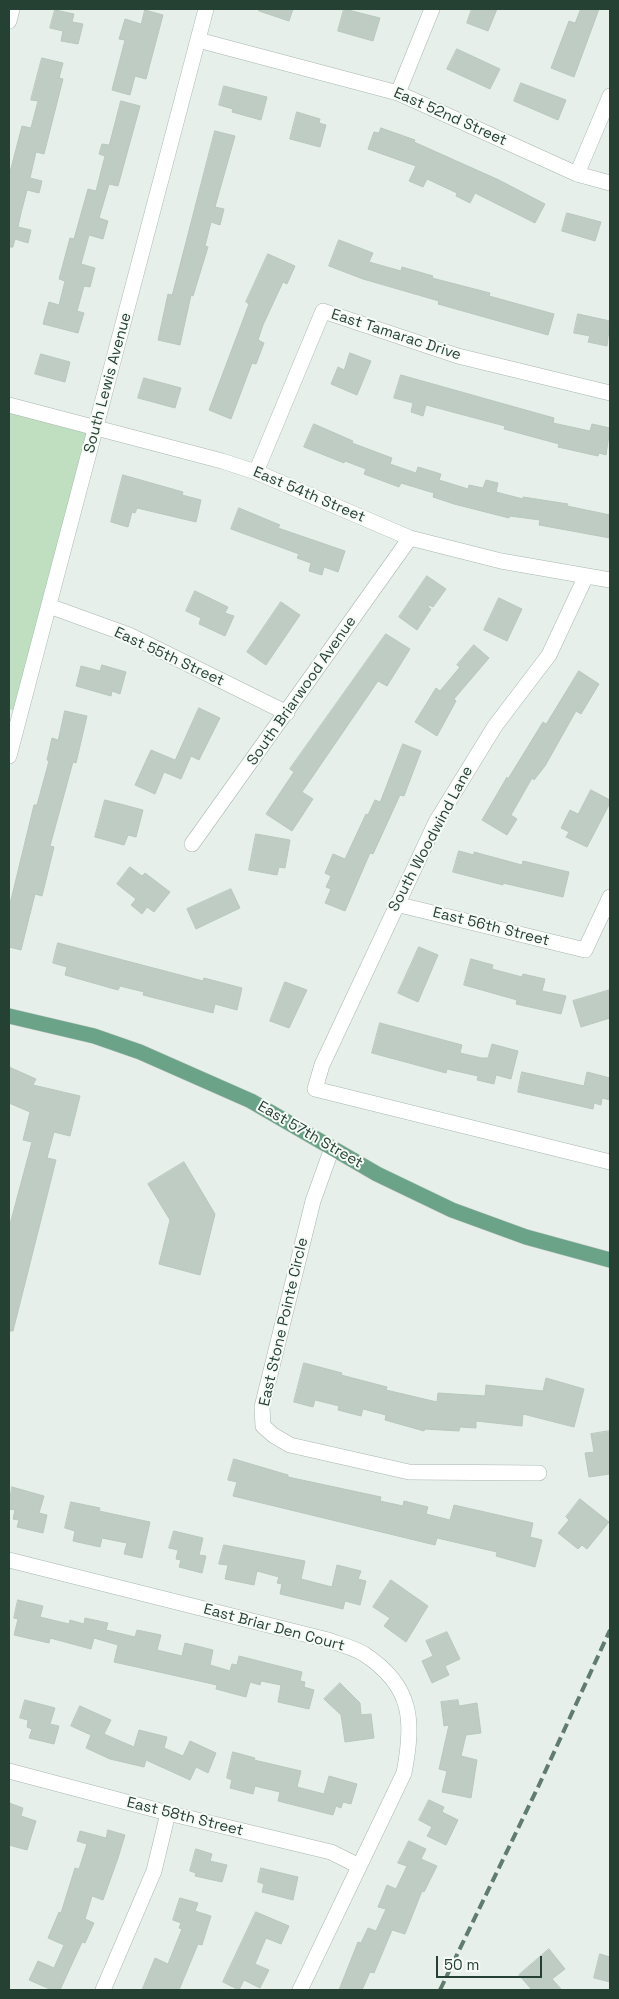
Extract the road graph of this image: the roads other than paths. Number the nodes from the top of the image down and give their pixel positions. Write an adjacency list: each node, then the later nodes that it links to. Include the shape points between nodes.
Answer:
1 (12, 9): 4 (street)
2 (206, 9): 5 (street, South Lewis Avenue)
3 (432, 9): 6 (street)
4 (9, 21)
5 (198, 40): 6 (street, East 52nd Street); 12 (street, South Lewis Avenue)
6 (398, 93): 8 (street, East 52nd Street)
7 (610, 96): 8 (street)
8 (577, 174): 9 (street, East 52nd Street)
9 (610, 183)
10 (610, 393): 13 (street, East Tamarac Drive, via 458,356 323,311)
11 (9, 404): 12 (street, East 54th Street)
12 (96, 428): 13 (street, East 54th Street); 17 (street, South Lewis Avenue)
13 (256, 472): 14 (street, East 54th Street)
14 (410, 538): 15 (street, East 54th Street, via 500,561); 18 (street, South Briarwood Avenue)
15 (586, 576): 16 (street, East 54th Street); 22 (street, South Woodwind Lane, via 549,655 469,765 436,822)
16 (610, 580)
17 (49, 606): 18 (street, East 55th Street, via 128,635); 19 (street, South Lewis Avenue)
18 (287, 713): 20 (street, South Briarwood Avenue)
19 (9, 756)
20 (192, 844)
21 (610, 897): 22 (street, East 56th Street, via 585,950)
22 (396, 904): 25 (street, South Woodwind Lane, via 322,1066 315,1089)
23 (9, 1016): 24 (main road, East 57th Street, via 94,1036 140,1052 235,1093)
24 (332, 1148): 26 (main road, East 57th Street, via 452,1210 526,1237); 27 (street, East Stone Pointe Circle, via 312,1201 262,1407 263,1426 290,1445 409,1472)
25 (610, 1162)
26 (610, 1260)
27 (539, 1473)
28 (9, 1560): 31 (street, East Briar Den Court, via 328,1640 362,1653 386,1671 400,1690 410,1716 409,1748 404,1774)
29 (9, 1772): 30 (street, East 58th Street)
30 (168, 1813): 31 (street, East 58th Street, via 331,1852); 32 (street, via 154,1871)
31 (359, 1866): 33 (street, East Briar Den Court)
32 (103, 1990)
33 (300, 1990)

